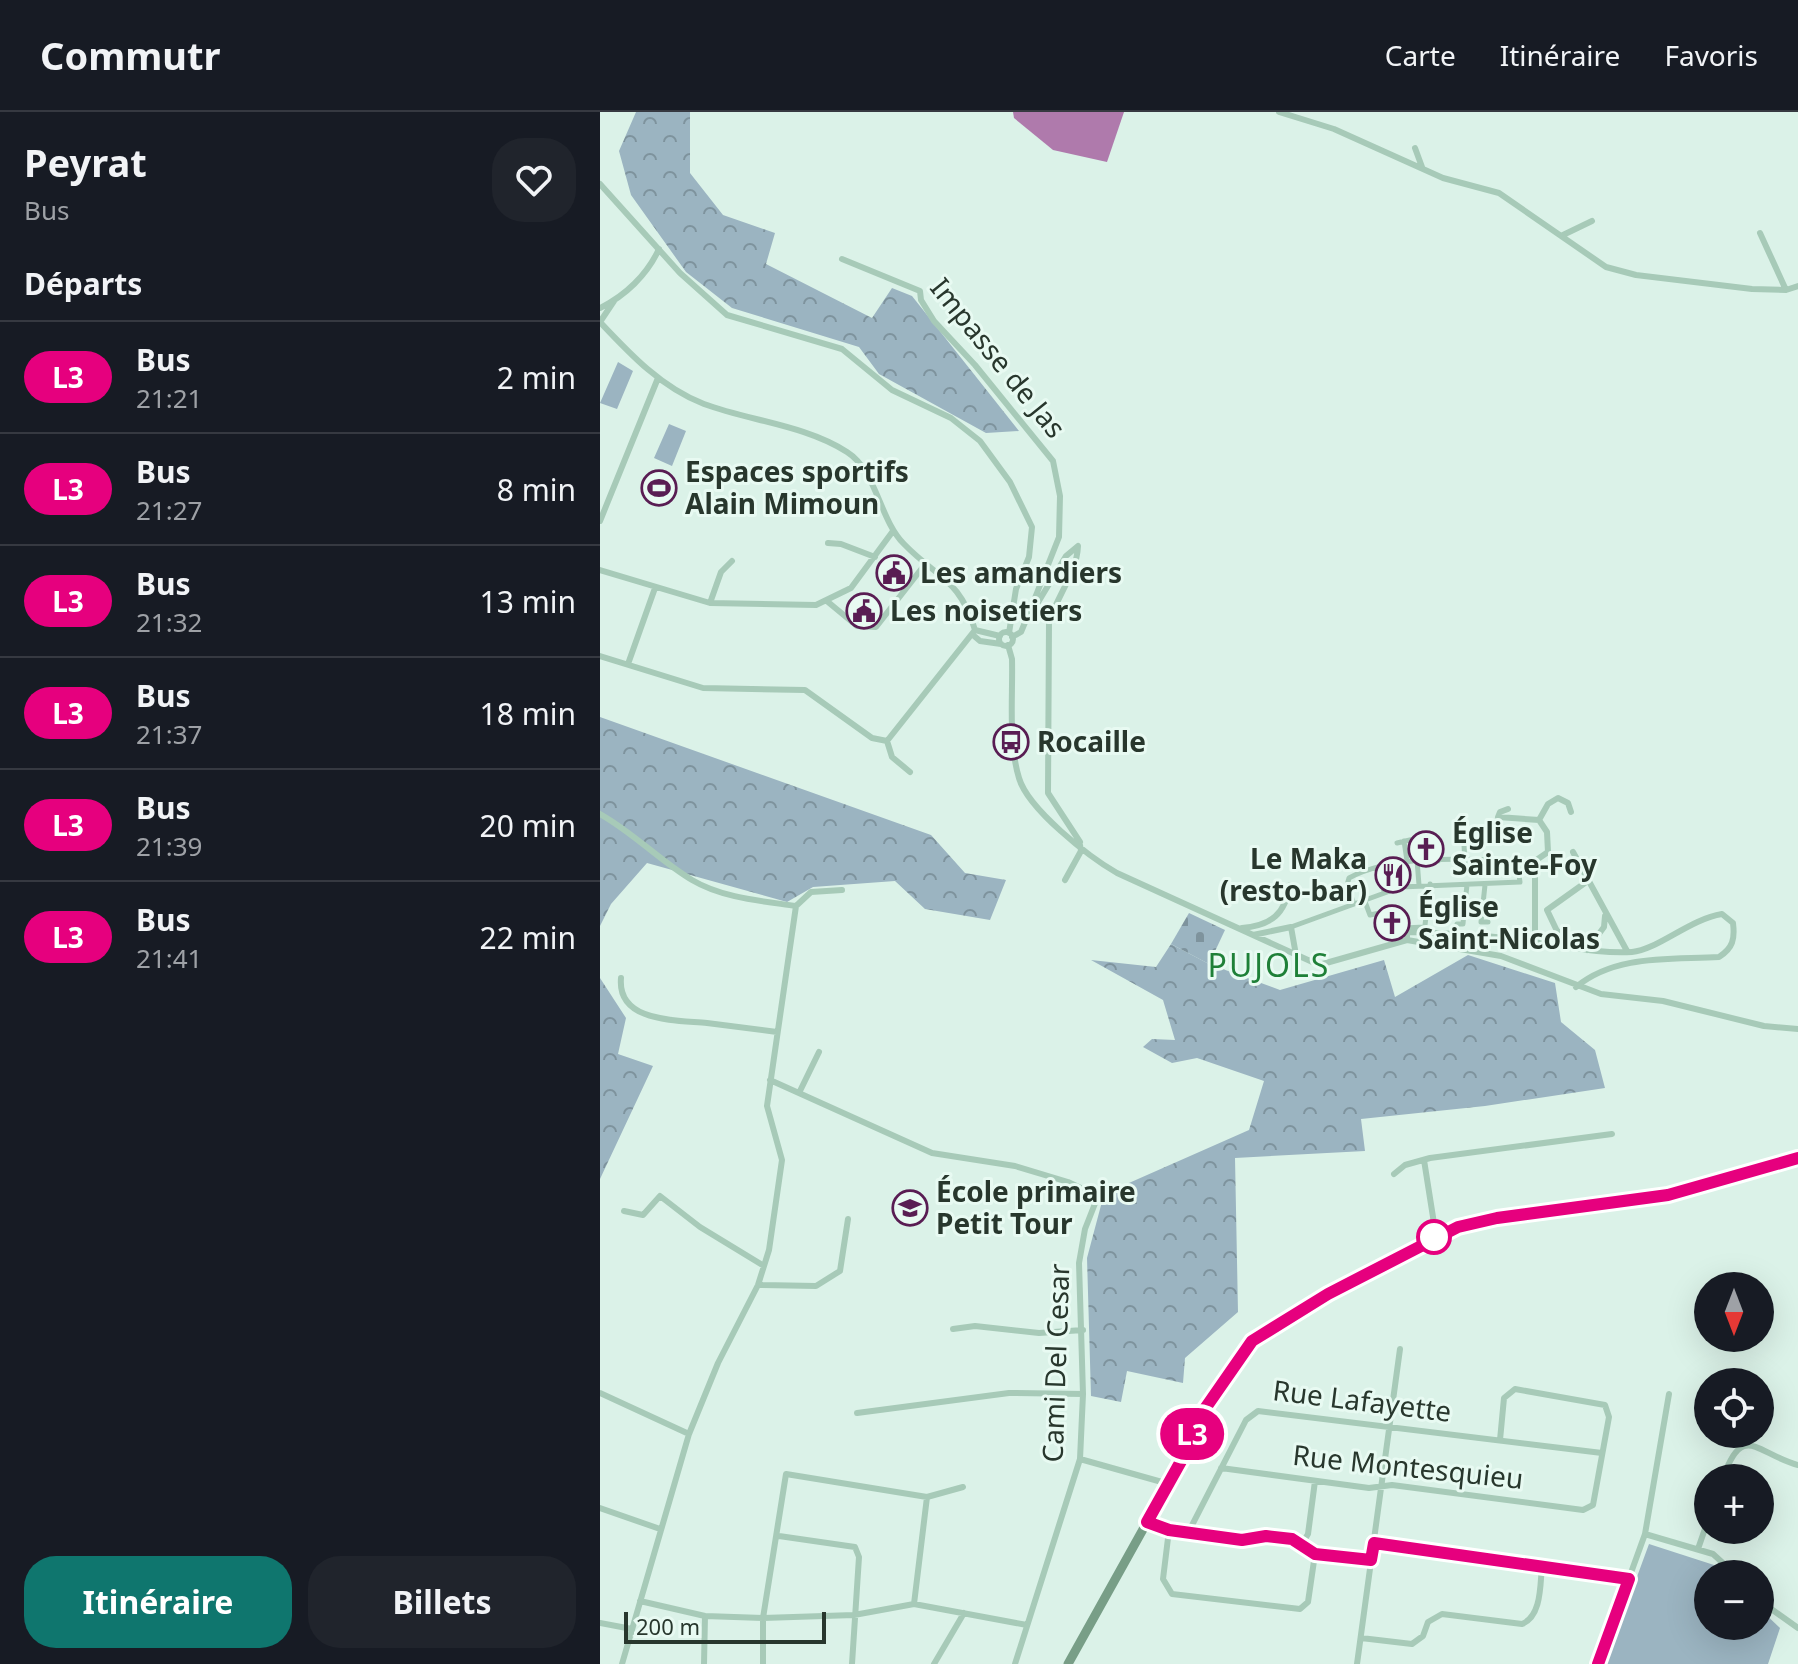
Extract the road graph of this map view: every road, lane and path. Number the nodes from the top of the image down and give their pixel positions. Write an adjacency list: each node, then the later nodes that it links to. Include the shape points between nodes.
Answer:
1 (1279, 112): 3 (street)
2 (1415, 148): 3 (street)
3 (1422, 167): 7 (street, via 1508,197)
4 (600, 184): 8 (street)
5 (1592, 221): 7 (street)
6 (1760, 233): 13 (street)
7 (1563, 235): 13 (street, via 1606,267 1636,275)
8 (659, 249): 10 (street); 11 (street)
9 (842, 259): 30 (street, Impasse de Jas, via 920,291 934,321 1053,461 1060,496 1059,537)
10 (668, 260): 11 (street); 32 (street, via 727,315 842,349 892,390 951,418 980,441 1010,482 1032,527)
11 (650, 269): 14 (street)
12 (1798, 286): 13 (street)
13 (1786, 290)
14 (614, 301): 15 (street); 16 (street)
15 (600, 308)
16 (600, 322): 17 (street)
17 (658, 378): 18 (street); 19 (street, via 701,403 849,453 866,473)
18 (600, 521)
19 (893, 531): 21 (street); 22 (street)
20 (828, 543): 23 (street)
21 (903, 543): 22 (street); 25 (street)
22 (882, 548): 23 (street)
23 (875, 557): 28 (street, via 851,588)
24 (732, 561): 29 (street, via 721,572)
25 (926, 563): 28 (street, via 876,627 857,626); 31 (street, via 960,591)
26 (600, 570): 27 (street)
27 (655, 588): 29 (street); 35 (street)
28 (828, 602): 29 (street, via 807,607)
29 (710, 603)
30 (1031, 608): 32 (street, via 1021,632); 44 (street, via 1078,546 1078,559 1049,623 1048,793)
31 (974, 633): 33 (street); 36 (street)
32 (1010, 635): 33 (street); 33 (street)
33 (1003, 641): 44 (street, via 1012,659 1019,779 1027,796)
34 (600, 656): 35 (street)
35 (628, 664): 36 (street, via 703,688 805,690 872,738)
36 (887, 741): 37 (street, via 892,757)
37 (910, 772)
38 (1508, 809): 41 (street, via 1498,817)
39 (1571, 812): 41 (street, via 1558,798)
40 (600, 814): 65 (street, via 695,882 749,899)
41 (1539, 820): 77 (street, via 1547,832 1548,852 1535,861)
42 (1404, 841): 43 (street); 48 (street); 50 (street, via 1436,843)
43 (1397, 843)
44 (1080, 845): 53 (street); 73 (street, via 1117,873)
45 (1464, 845): 51 (street)
46 (1573, 852): 54 (street)
47 (1417, 860): 48 (street); 50 (street); 57 (street)
48 (1407, 861): 49 (street)
49 (1399, 862): 52 (street); 60 (street)
50 (1436, 862): 51 (street)
51 (1465, 862): 59 (street, via 1517,861 1520,882)
52 (1378, 867): 62 (street); 64 (street, via 1349,878)
53 (1065, 880)
54 (1589, 880): 69 (street); 76 (street, via 1547,910 1557,931)
55 (1433, 883): 57 (street); 58 (street); 74 (street, via 1425,926)
56 (1290, 885): 73 (street, via 1275,920)
57 (1419, 885): 60 (street)
58 (1467, 885): 59 (street); 67 (street)
59 (1485, 885): 70 (street, via 1481,922)
60 (1402, 887): 62 (street)
61 (842, 890): 65 (street, via 811,892)
62 (1384, 892): 63 (street)
63 (1364, 899): 64 (street); 66 (street, via 1370,915)
64 (1354, 904): 72 (street)
65 (796, 906): 84 (street)
66 (1386, 912)
67 (1464, 912): 68 (street); 71 (street, via 1463,924)
68 (1478, 914)
69 (1605, 914): 78 (street, via 1604,927); 79 (street)
70 (1488, 922)
71 (1457, 924)
72 (1291, 927): 75 (street); 80 (street)
73 (1239, 928): 75 (street)
74 (1406, 931): 77 (street); 80 (street, via 1327,965); 82 (street, via 1530,965)
75 (1253, 935): 80 (street)
76 (1579, 939)
77 (1535, 942): 78 (street)
78 (1587, 950): 79 (street)
79 (1627, 951): 82 (street, via 1636,952 1704,917 1722,914 1733,923 1735,937 1719,957 1626,964)
80 (1296, 955)
81 (621, 978): 84 (street, via 626,999 658,1019)
82 (1576, 987): 83 (street)
83 (1798, 1029)
84 (777, 1032): 86 (street)
85 (819, 1052): 87 (street)
86 (770, 1080): 87 (street); 95 (street, via 767,1106 782,1160)
87 (799, 1093): 98 (street, Cami Del Cesar, via 932,1153 1028,1170 1085,1190 1096,1201 1079,1263)
88 (1612, 1134): 90 (street)
89 (1798, 1158): 94 (main road, via 1668,1195 1497,1218)
90 (1424, 1160): 91 (street); 94 (street)
91 (1394, 1174)
92 (624, 1211): 95 (street, via 643,1215 660,1196)
93 (848, 1219): 96 (street, via 840,1271 816,1286)
94 (1436, 1236): 113 (main road, via 1252,1341 1202,1413)
95 (764, 1266): 96 (street)
96 (758, 1285): 105 (street)
97 (953, 1329): 98 (street)
98 (1083, 1330): 101 (street, Cami Del Cesar)
99 (1400, 1349): 104 (street)
100 (600, 1393): 105 (street)
101 (1083, 1394): 103 (street, via 1009,1393); 108 (street, Cami Del Cesar)
102 (1669, 1394): 122 (street)
103 (857, 1413)
104 (1389, 1426): 106 (street, Rue Lafayette); 111 (street, Rue Lafayette, via 1258,1411 1246,1420); 114 (street)
105 (689, 1434): 119 (street)
106 (1500, 1440): 107 (street, Rue Lafayette); 107 (street, via 1506,1393 1520,1389 1605,1405 1609,1417)
107 (1602, 1453): 114 (street, Rue Montesquieu, via 1590,1508)
108 (1080, 1459): 113 (street); 141 (street, Cami Del Cesar)
109 (1728, 1464): 110 (street, via 1732,1452 1749,1445)
110 (1798, 1465)
111 (1221, 1468): 112 (street, Rue Montesquieu); 121 (street, Rue Lafayette)
112 (1315, 1481): 114 (street, Rue Montesquieu); 125 (street)
113 (1169, 1484): 118 (main road)
114 (1381, 1485): 124 (street)
115 (963, 1487): 116 (street)
116 (927, 1497): 123 (street, via 786,1474); 134 (street)
117 (600, 1508): 119 (street)
118 (1147, 1522): 120 (street); 151 (main road)
119 (660, 1529): 133 (street)
120 (1169, 1530): 121 (street); 128 (street, via 1163,1579 1166,1589 1180,1596 1300,1609 1308,1602)
121 (1188, 1533): 125 (street, via 1247,1540 1270,1536)
122 (1645, 1534): 127 (street); 132 (street)
123 (779, 1536): 137 (street, via 855,1547 859,1557); 139 (street)
124 (1374, 1543): 129 (street); 131 (street)
125 (1302, 1544): 128 (street)
126 (1700, 1544): 127 (street)
127 (1698, 1549): 130 (street)
128 (1315, 1554): 129 (street)
129 (1371, 1560): 144 (street)
130 (1720, 1560)
131 (1542, 1566): 132 (street); 144 (street, via 1536,1610 1522,1624 1442,1614 1428,1622 1423,1636 1412,1644)
132 (1629, 1579): 153 (street)
133 (640, 1601): 138 (street); 143 (street)
134 (914, 1604): 136 (street); 137 (street)
135 (1774, 1611): 142 (street)
136 (964, 1613): 141 (street); 149 (street)
137 (854, 1615): 139 (street); 148 (street)
138 (705, 1616): 139 (street); 146 (street)
139 (763, 1618): 147 (street)
140 (600, 1623): 143 (street)
141 (1027, 1625): 150 (street, Cami Del Cesar)
142 (1798, 1628)
143 (632, 1629): 145 (street)
144 (1361, 1638): 152 (street)
145 (622, 1664)
146 (704, 1664)
147 (763, 1664)
148 (852, 1664)
149 (934, 1664)
150 (1015, 1664)
151 (1068, 1664)
152 (1357, 1664)
153 (1598, 1664)

